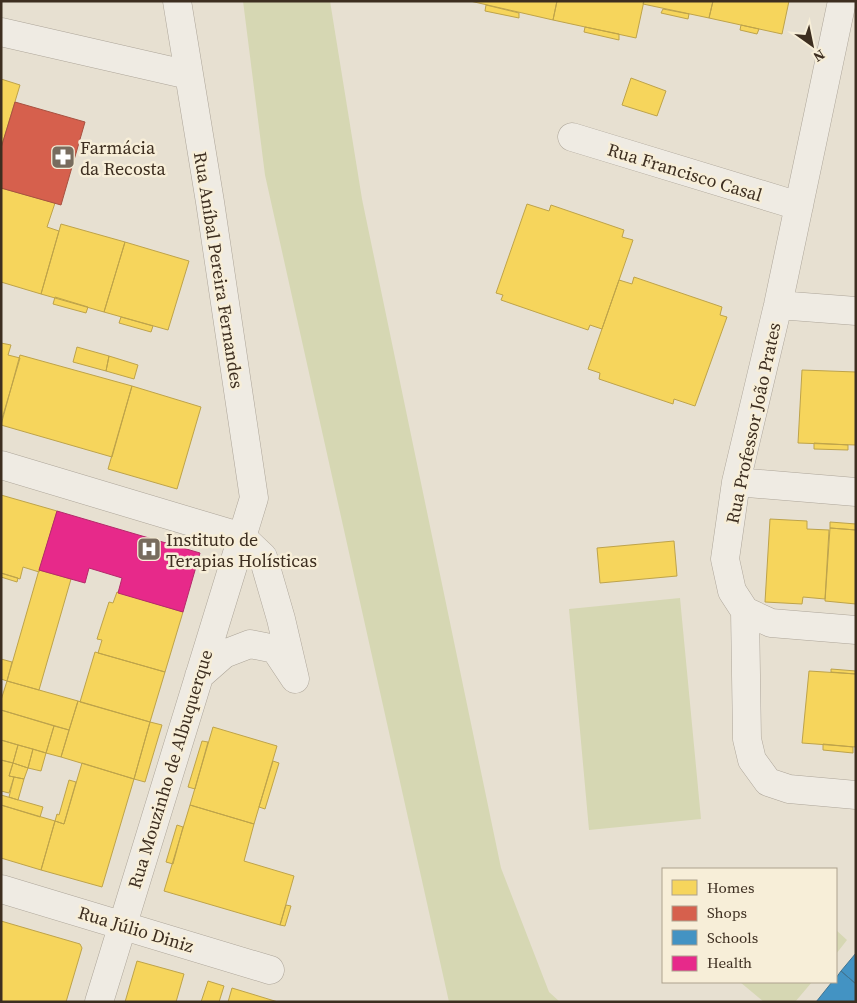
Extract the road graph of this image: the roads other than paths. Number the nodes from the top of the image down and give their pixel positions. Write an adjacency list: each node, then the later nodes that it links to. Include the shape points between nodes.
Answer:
1 (177, 1): 4 (street, Rua Aníbal Pereira Fernandes)
2 (842, 1): 6 (street, Rua Professor João Prates)
3 (1, 32): 4 (street)
4 (189, 75): 12 (street, Rua Aníbal Pereira Fernandes, via 254,498)
5 (572, 137): 6 (street, Rua Francisco Casal)
6 (799, 206): 7 (street, Rua Professor João Prates)
7 (778, 305): 8 (street); 10 (street, Rua Professor João Prates)
8 (856, 311)
9 (1, 465): 12 (street)
10 (736, 482): 11 (street); 13 (street, Rua Professor João Prates, via 725,559 732,591)
11 (856, 492)
12 (242, 537): 15 (street, Rua Mouzinho de Albuquerque); 15 (street, via 263,557 295,679 275,649 250,644 224,654)
13 (745, 611): 14 (street, via 771,623); 16 (street, via 747,739 752,760 768,782 789,789)
14 (856, 630)
15 (199, 676): 18 (street, Rua Mouzinho de Albuquerque)
16 (856, 795)
17 (1, 889): 18 (street, Rua Júlio Diniz)
18 (122, 924): 19 (street, Rua Júlio Diniz); 20 (street, Rua Mouzinho de Albuquerque)
19 (270, 970)
20 (99, 1002)

